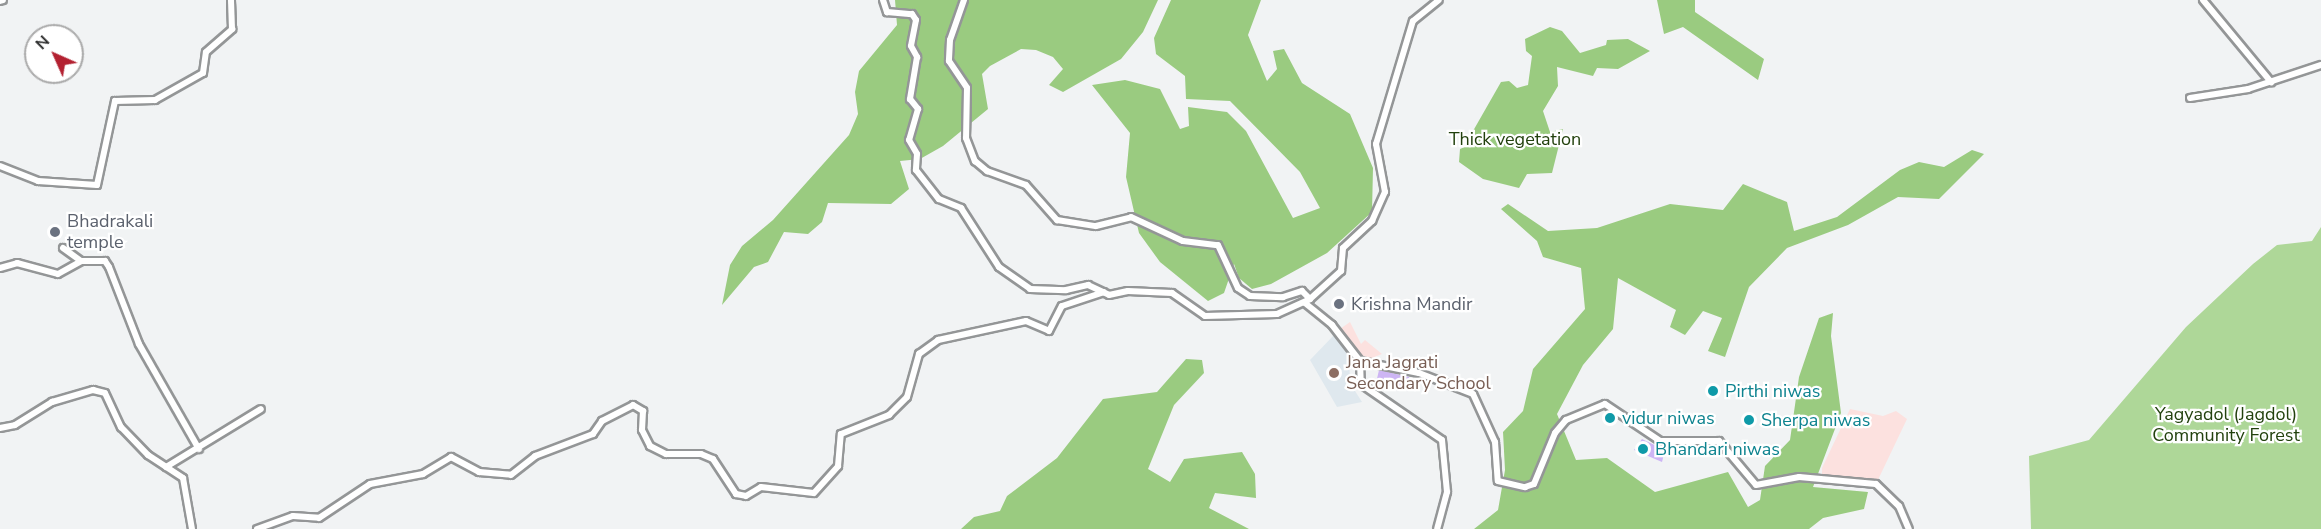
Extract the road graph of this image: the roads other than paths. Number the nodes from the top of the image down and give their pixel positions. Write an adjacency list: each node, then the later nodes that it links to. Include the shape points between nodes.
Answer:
1 (231, 0): 9 (street, via 231,29 206,52 203,73 154,100 115,101 97,185 38,181)
2 (883, 0): 13 (street, via 887,12 912,14 916,20 911,46 917,57 910,99 918,109 909,140 921,182 939,199 961,208 999,267 1030,289 1066,290 1088,285)
3 (964, 0): 14 (street, via 950,40 949,61 967,88 966,138 975,161 987,171 1026,185 1058,220 1096,226 1131,218 1183,241 1218,245 1238,288 1250,296 1283,297 1302,291)
4 (1439, 0): 14 (street, via 1413,21 1400,73 1391,88 1376,144 1385,192 1372,221 1343,248 1341,271)
5 (2204, 0): 7 (street)
6 (2321, 65): 7 (street)
7 (2271, 82): 8 (street)
8 (2190, 98)
9 (0, 166)
10 (63, 248): 11 (street)
11 (81, 261): 12 (street, via 58,274 17,263); 18 (street, via 105,261 109,267 139,344)
12 (0, 268)
13 (1104, 292): 14 (street, via 1172,293 1205,316 1277,314); 21 (street, via 1062,306 1049,331 1026,321 938,340 919,354 907,397 889,415 841,434 838,466 814,494 767,487 746,496 736,494 713,459 701,454 666,454 650,446 642,430 643,411 633,405 618,409 593,434 535,456 511,475 479,472 451,457 423,474 370,484 318,518 293,516)
14 (1310, 299): 15 (street)
15 (1360, 361): 22 (street, via 1360,384 1442,440 1447,492); 23 (street, via 1419,372 1473,394 1495,442 1494,475 1512,485 1524,487 1538,480 1555,433 1566,420 1605,404 1660,441 1719,441 1756,485 1799,477 1876,484 1899,506)
16 (261, 409): 18 (street)
17 (0, 428): 19 (street, via 15,425 52,402 93,390 105,393 121,427)
18 (199, 449): 19 (street)
19 (166, 466): 20 (street, via 183,478)
20 (192, 529)
21 (257, 529)
22 (1437, 529)
23 (1909, 529)

